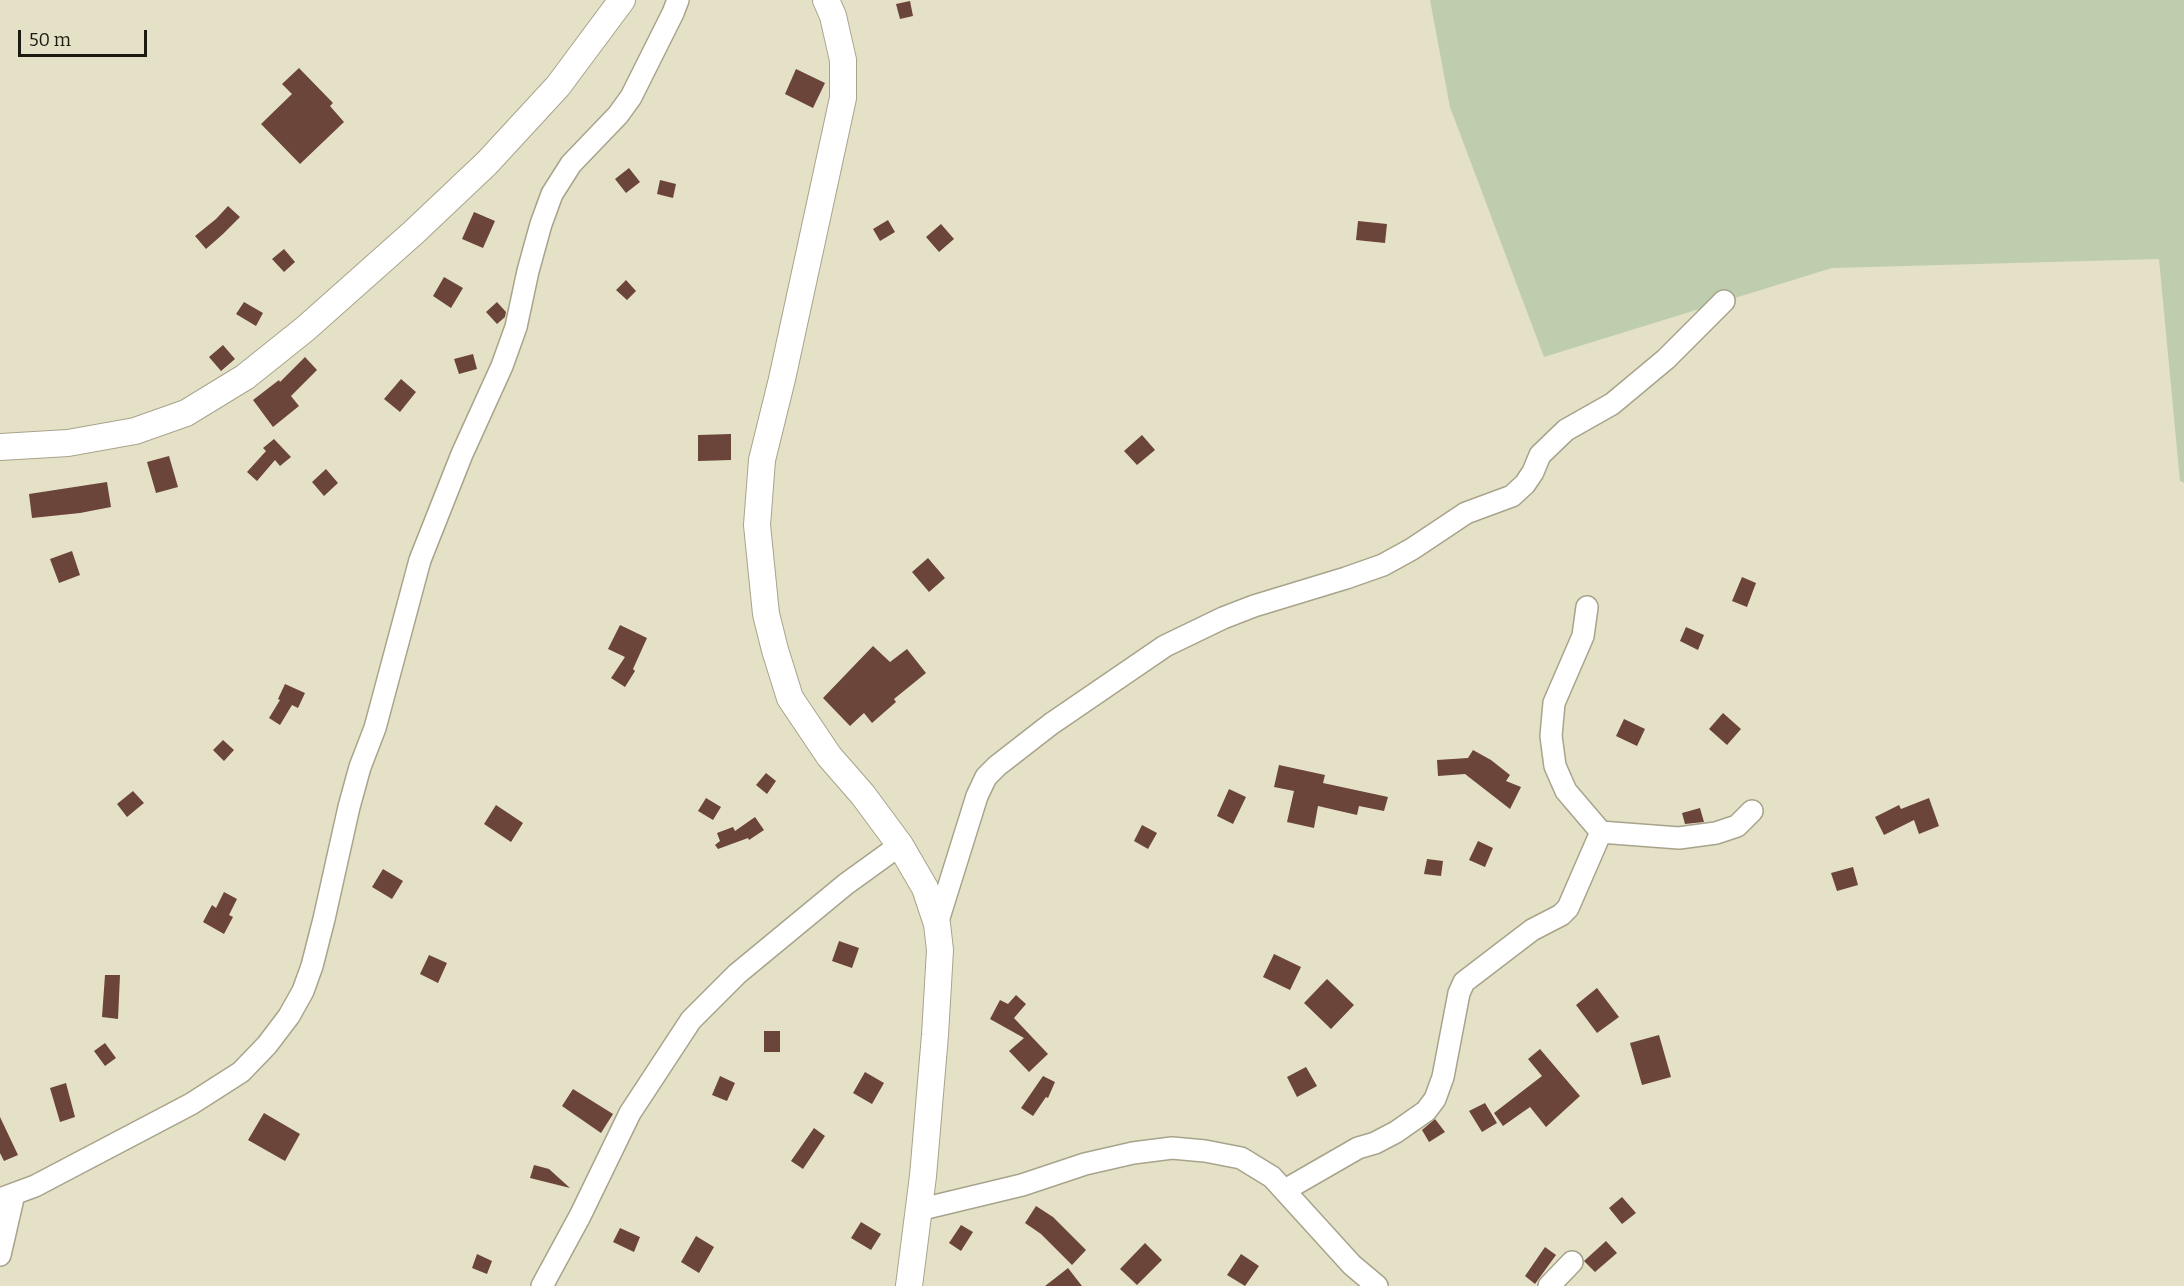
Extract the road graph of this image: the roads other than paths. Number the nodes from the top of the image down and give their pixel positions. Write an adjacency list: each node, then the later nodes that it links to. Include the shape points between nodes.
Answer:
1 (622, 0): 5 (main road, via 558,86 487,163 314,322 245,377 186,413 135,431 68,443)
2 (678, 0): 12 (street, via 631,97 571,164 552,194 502,366 420,560 375,728 349,807 303,992 267,1045 241,1072 191,1104)
3 (826, 0): 9 (main road, via 843,60 843,98 762,460 757,525 766,614 790,698)
4 (1724, 301): 10 (street, via 1666,359 1612,404 1566,430 1540,455 1529,478 1512,496 1466,513 1383,565 1254,606 1165,646 997,766 986,777 977,796)
5 (0, 447)
6 (1587, 607): 8 (street, via 1583,636 1554,703 1551,736 1555,766 1566,791)
7 (1752, 811): 8 (street, via 1737,826 1679,838)
8 (1601, 831): 11 (street, via 1568,908 1464,982 1443,1077 1426,1111 1396,1132 1358,1148)
9 (900, 845): 10 (main road, via 925,888); 16 (street, via 737,974 691,1020 630,1113)
10 (937, 924): 13 (main road, via 940,950 936,1035)
11 (1285, 1190): 13 (street, via 1241,1158 1172,1148 1084,1164 1022,1185); 18 (street)
12 (7, 1197): 14 (street)
13 (918, 1210): 17 (main road)
14 (0, 1255)
15 (1572, 1262): 19 (street)
16 (542, 1286)
17 (909, 1286)
18 (1377, 1286)
19 (1549, 1286)

